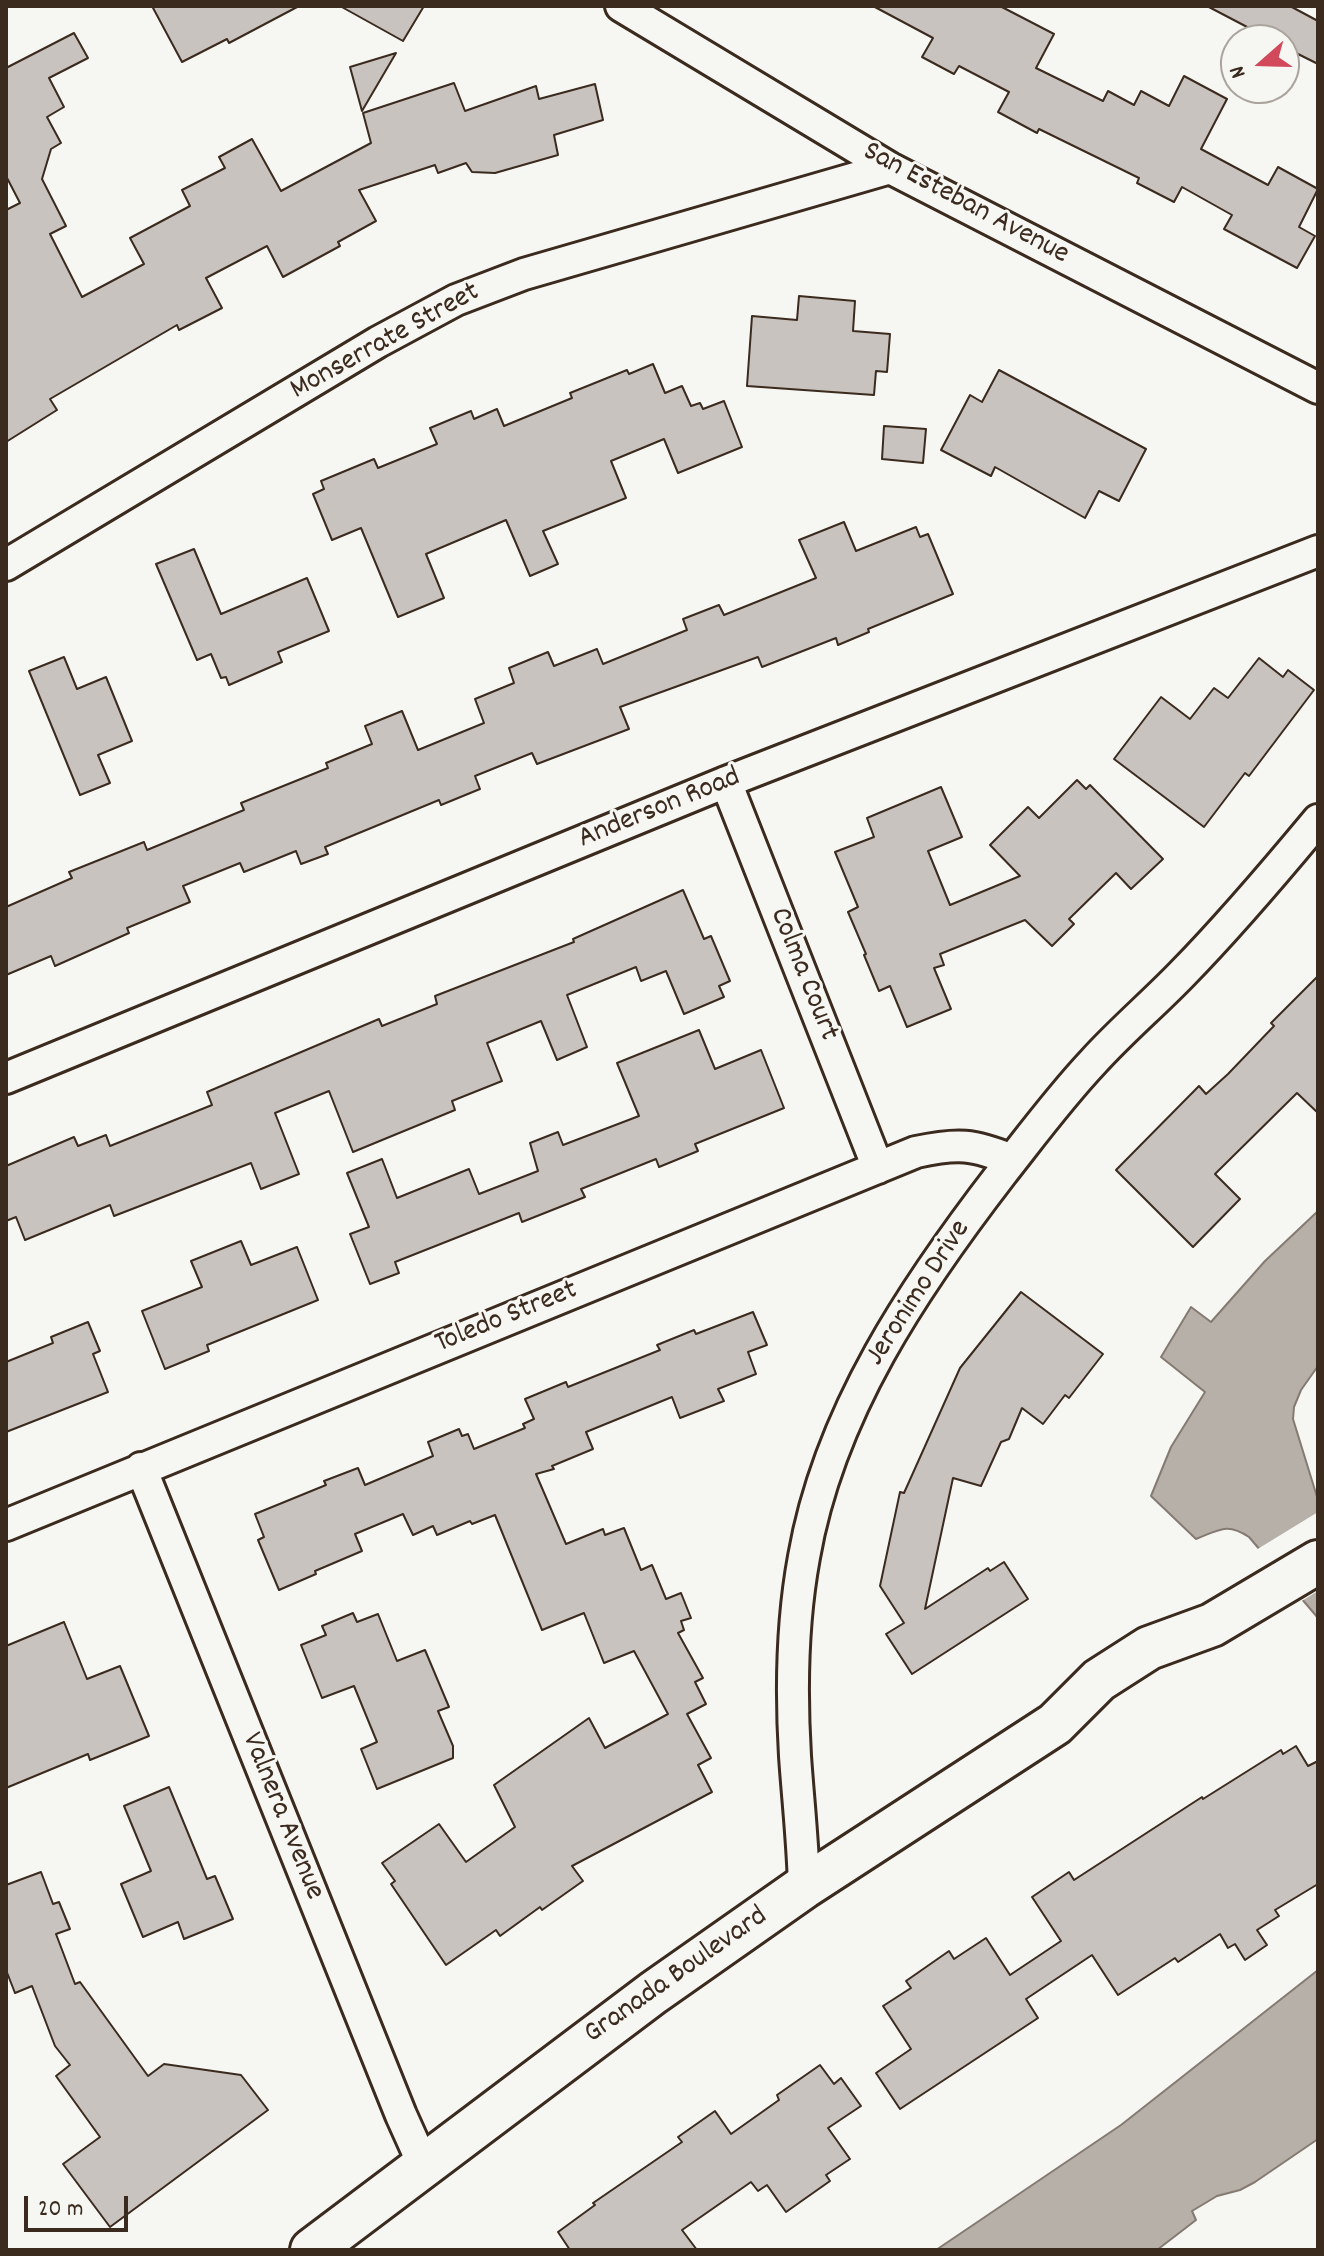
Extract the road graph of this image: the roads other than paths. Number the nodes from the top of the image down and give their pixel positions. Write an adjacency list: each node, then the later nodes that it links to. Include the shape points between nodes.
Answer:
1 (621, 6): 2 (street, San Esteban Avenue)
2 (890, 168): 3 (street, San Esteban Avenue); 5 (street, Monserrate Street, via 524,274 456,300)
3 (1318, 388)
4 (1318, 551): 6 (street, Anderson Road)
5 (6, 565)
6 (726, 782): 8 (street, Anderson Road); 10 (street, Colma Court)
7 (1318, 820): 9 (street, Jeronimo Drive, via 1220,935 1093,1062)
8 (6, 1078)
9 (1012, 1160): 10 (street, Toledo Street, via 982,1147 946,1146); 14 (street, Jeronimo Drive, via 919,1287 883,1346 839,1437 813,1512 797,1602 793,1677)
10 (878, 1168): 11 (street, Toledo Street)
11 (141, 1468): 12 (street, Toledo Street); 15 (street, Valnera Avenue)
12 (6, 1525)
13 (1318, 1562): 14 (street, Granada Boulevard, via 1212,1625 1162,1673 1115,1703 1055,1724)
14 (804, 1887): 15 (street, Granada Boulevard)
15 (423, 2164): 16 (street, Granada Boulevard)
16 (312, 2250)

